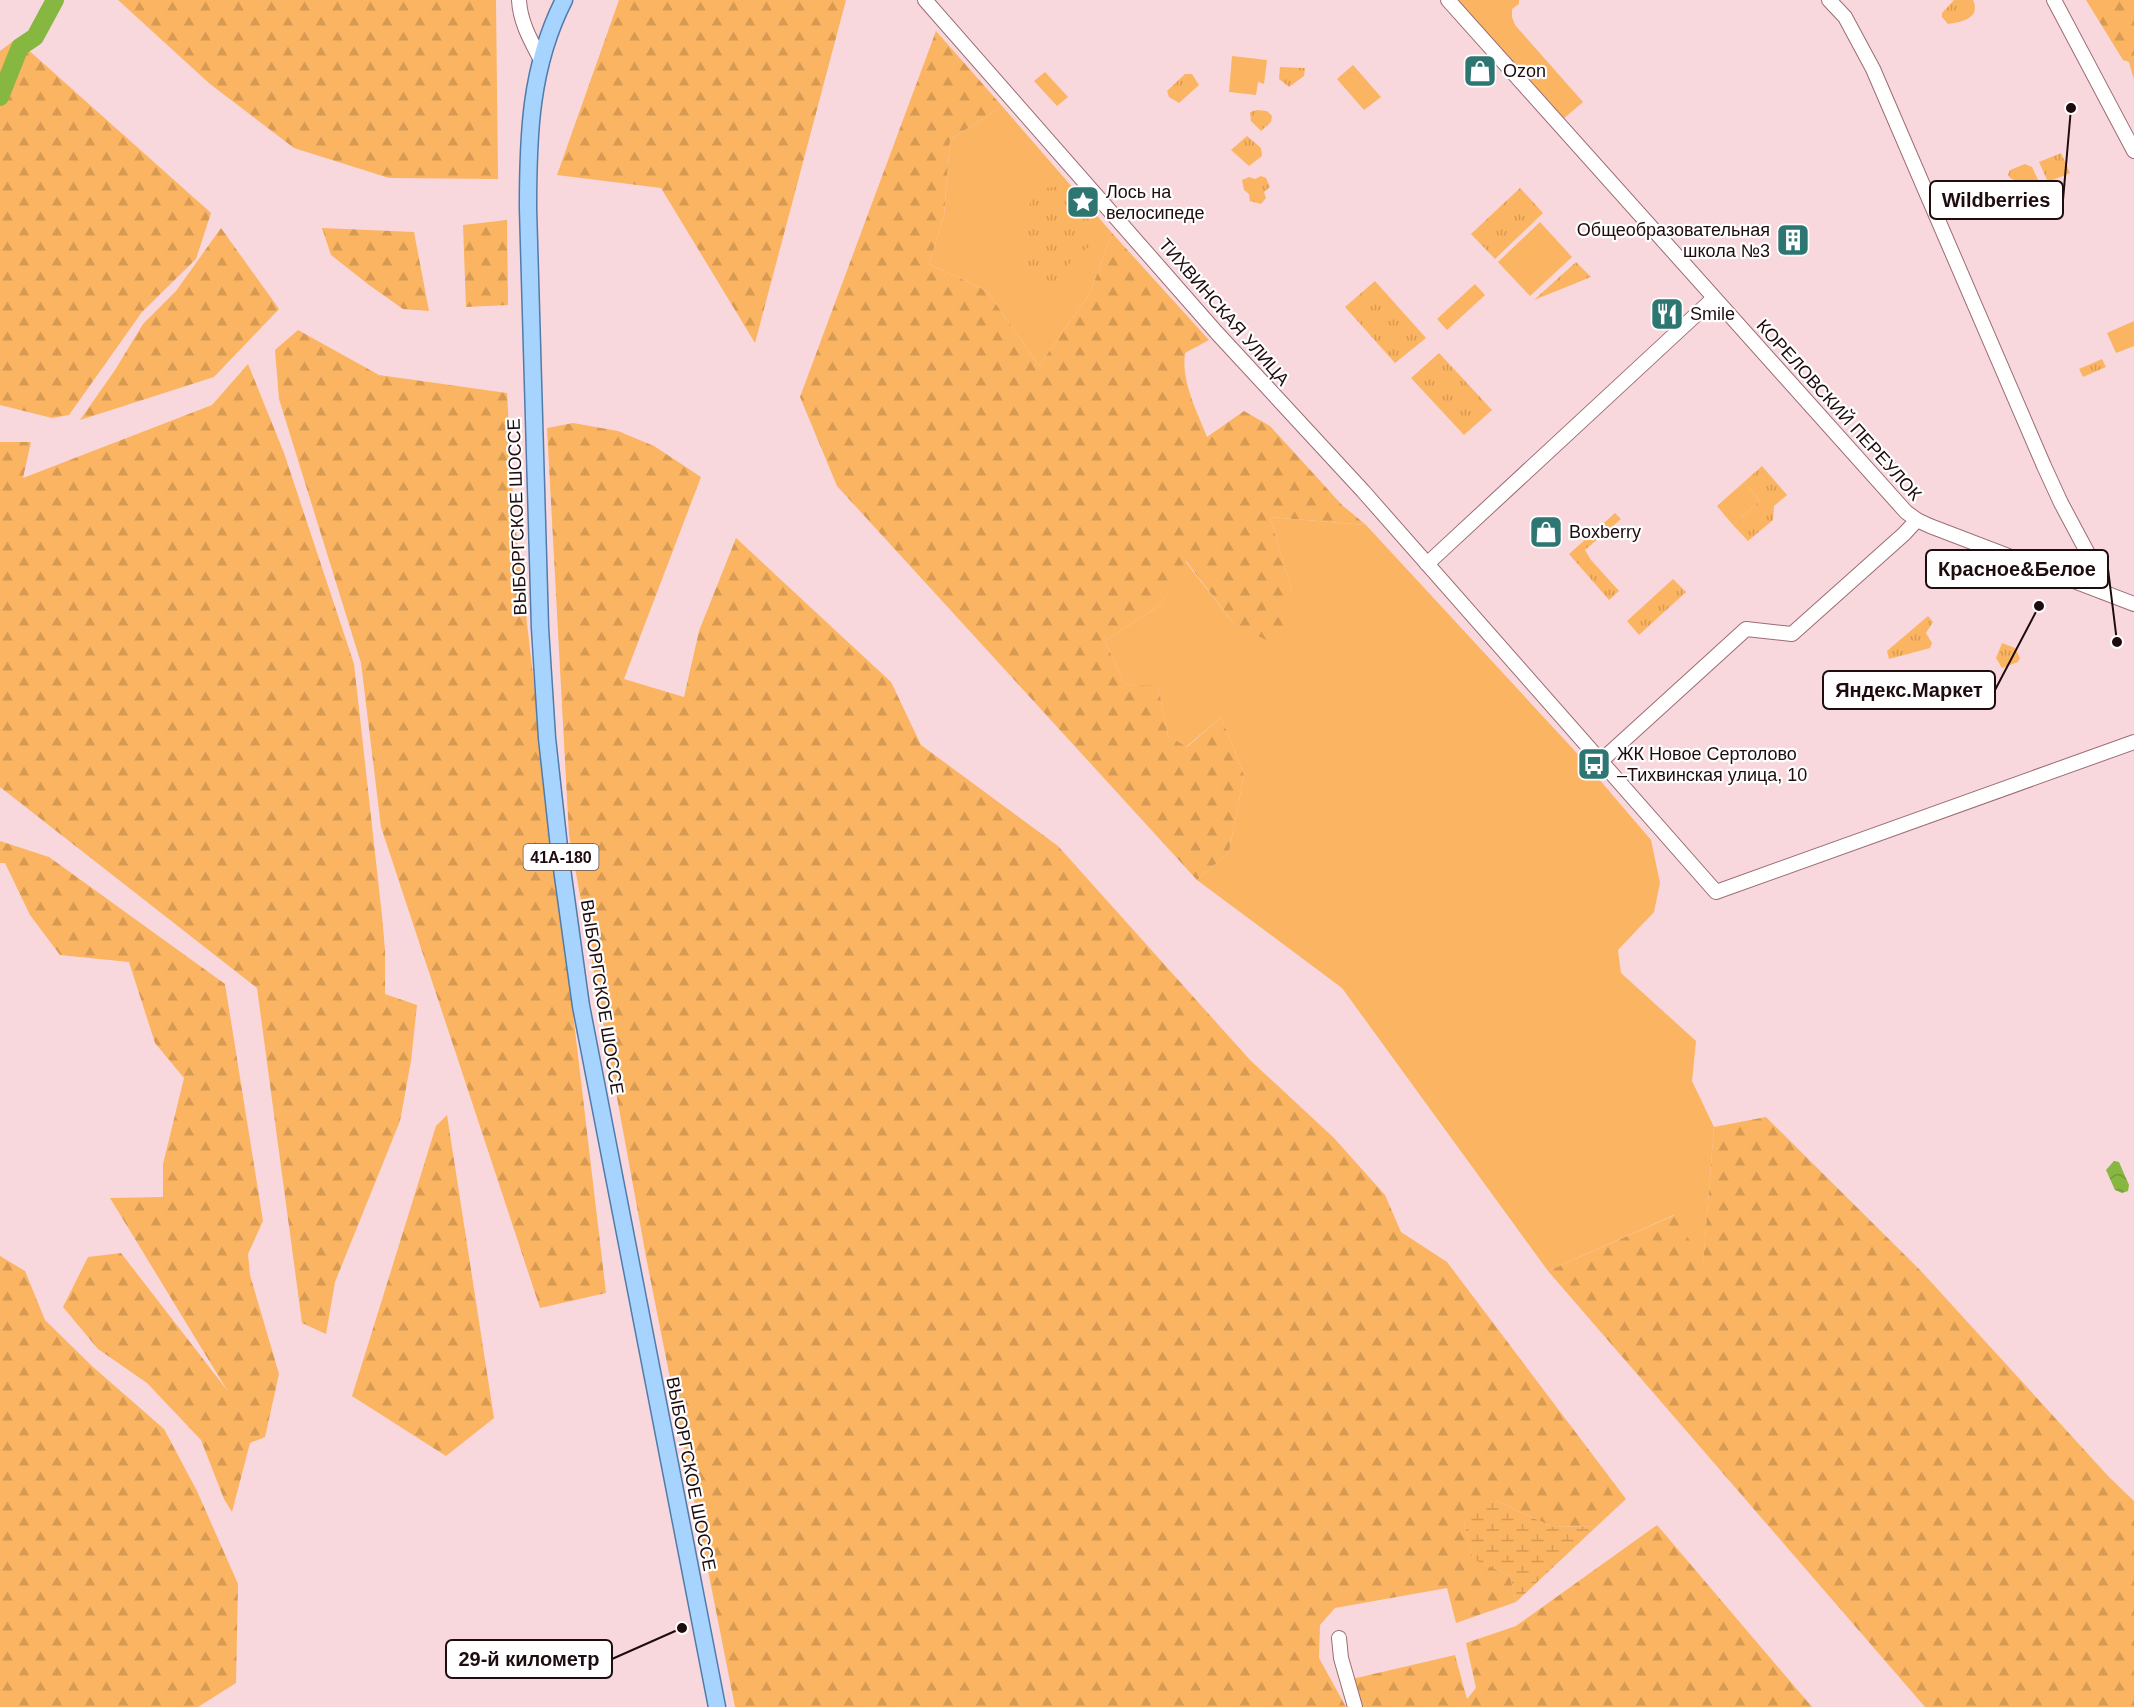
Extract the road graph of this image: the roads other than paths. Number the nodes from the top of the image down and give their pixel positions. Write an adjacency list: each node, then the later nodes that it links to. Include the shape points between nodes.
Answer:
1 (519, 0): 7 (street, via 528,36)
2 (564, 0): 7 (main road, ВЫБОРГСКОЕ ШОССЕ / 41А-180)
3 (925, 0): 11 (street, ТИХВИНСКАЯ УЛИЦА, via 1217,333)
4 (1448, 0): 9 (street, КОРЕЛОВСКИЙ ПЕРЕУЛОК)
5 (1829, 0): 12 (street, via 1845,17 1873,69 2061,504 2101,578)
6 (2054, 0): 8 (street)
7 (541, 60): 17 (main road, ВЫБОРГСКОЕ ШОССЕ / 41А-180, via 532,101 528,208 540,628 547,738 581,1006)
8 (2134, 151)
9 (1714, 298): 10 (street, КОРЕЛОВСКИЙ ПЕРЕУЛОК); 11 (street)
10 (1917, 520): 12 (street); 15 (street, via 1792,634 1746,629)
11 (1427, 564): 15 (street, ТИХВИНСКАЯ УЛИЦА)
12 (2103, 592): 13 (street)
13 (2134, 604)
14 (2134, 742): 15 (street, ТИХВИНСКАЯ УЛИЦА, via 1716,892)
15 (1601, 761)
16 (1339, 1638): 18 (street)
17 (717, 1707)
18 (1355, 1707)

